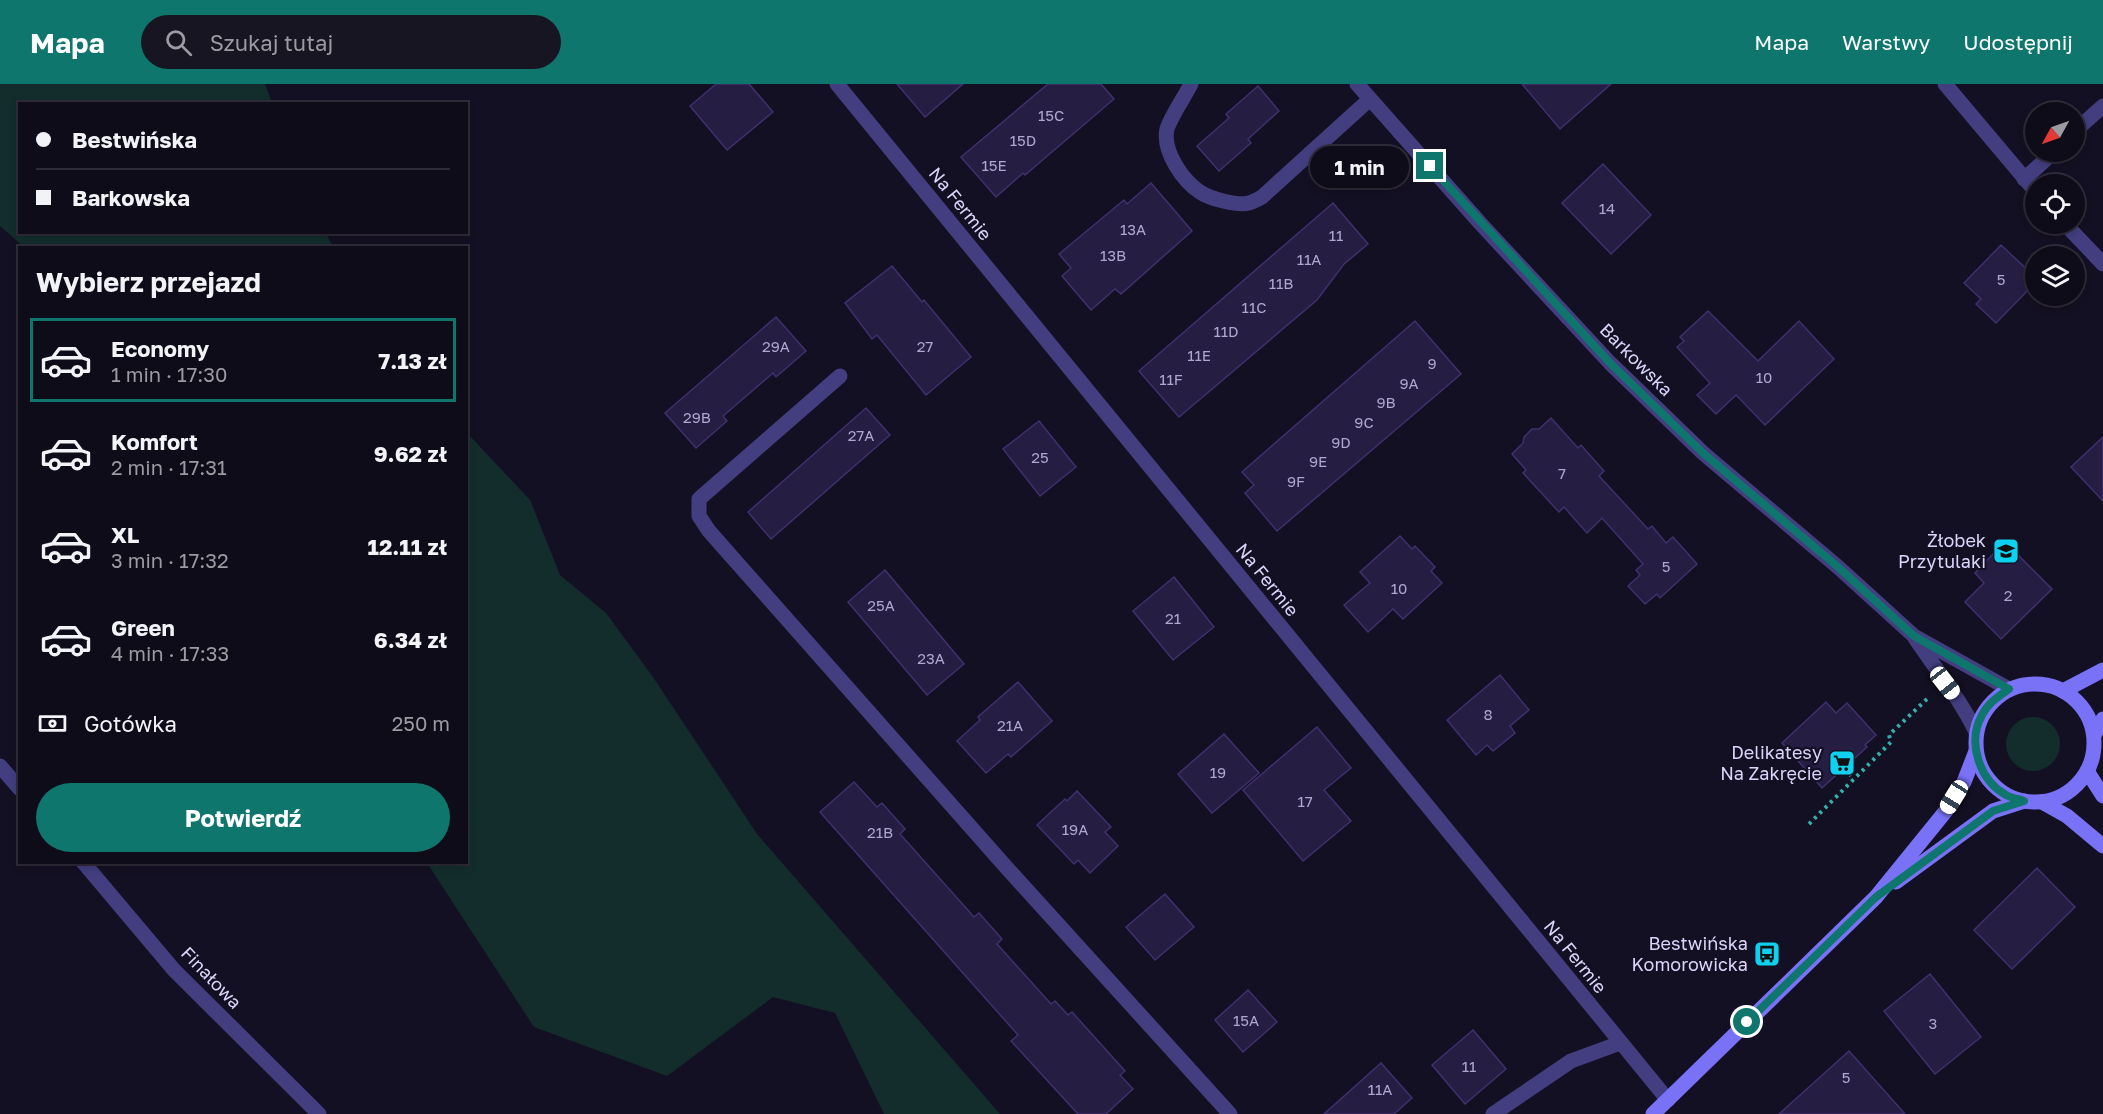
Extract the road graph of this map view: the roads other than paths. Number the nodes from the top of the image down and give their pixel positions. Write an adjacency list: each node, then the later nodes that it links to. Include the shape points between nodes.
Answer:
1 (837, 84): 30 (street, Na Fermie)
2 (1191, 84): 5 (street, via 1167,129 1167,144 1180,172 1200,192 1220,201 1248,203 1262,197)
3 (1357, 84): 5 (street, Barkowska)
4 (1945, 84): 9 (street)
5 (1370, 99): 13 (street, Barkowska, via 1610,363 1703,453)
6 (2103, 106): 7 (street)
7 (2085, 122)
8 (2043, 162): 9 (street)
9 (2024, 179)
10 (2074, 234): 11 (street)
11 (2103, 264)
12 (840, 376): 33 (street, via 699,500 699,516 982,840)
13 (1914, 636): 15 (street, Barkowska); 18 (street, Barkowska, via 1964,707)
14 (2103, 670): 16 (street)
15 (2009, 689): 16 (street, via 2027,684); 18 (street, via 1982,715)
16 (2063, 691): 19 (street, via 2078,702)
17 (2103, 719): 19 (street)
18 (1976, 732): 20 (street)
19 (2094, 735): 22 (street)
20 (1976, 751): 25 (street, via 1992,784 2006,795); 29 (street, via 1946,812)
21 (0, 766): 23 (street)
22 (2087, 771): 24 (street); 26 (street, via 2076,786)
23 (18, 787)
24 (2103, 796)
25 (2024, 801): 26 (street); 29 (street, via 1993,811)
26 (2042, 802): 27 (street, via 2067,816)
27 (2103, 846)
28 (85, 864): 32 (street, Finałowa, via 174,970)
29 (1876, 897): 31 (street)
30 (1620, 1043): 31 (street, Na Fermie); 34 (street, via 1572,1061)
31 (1668, 1100): 35 (street)
32 (319, 1114)
33 (1230, 1114)
34 (1493, 1114)
35 (1653, 1114)

